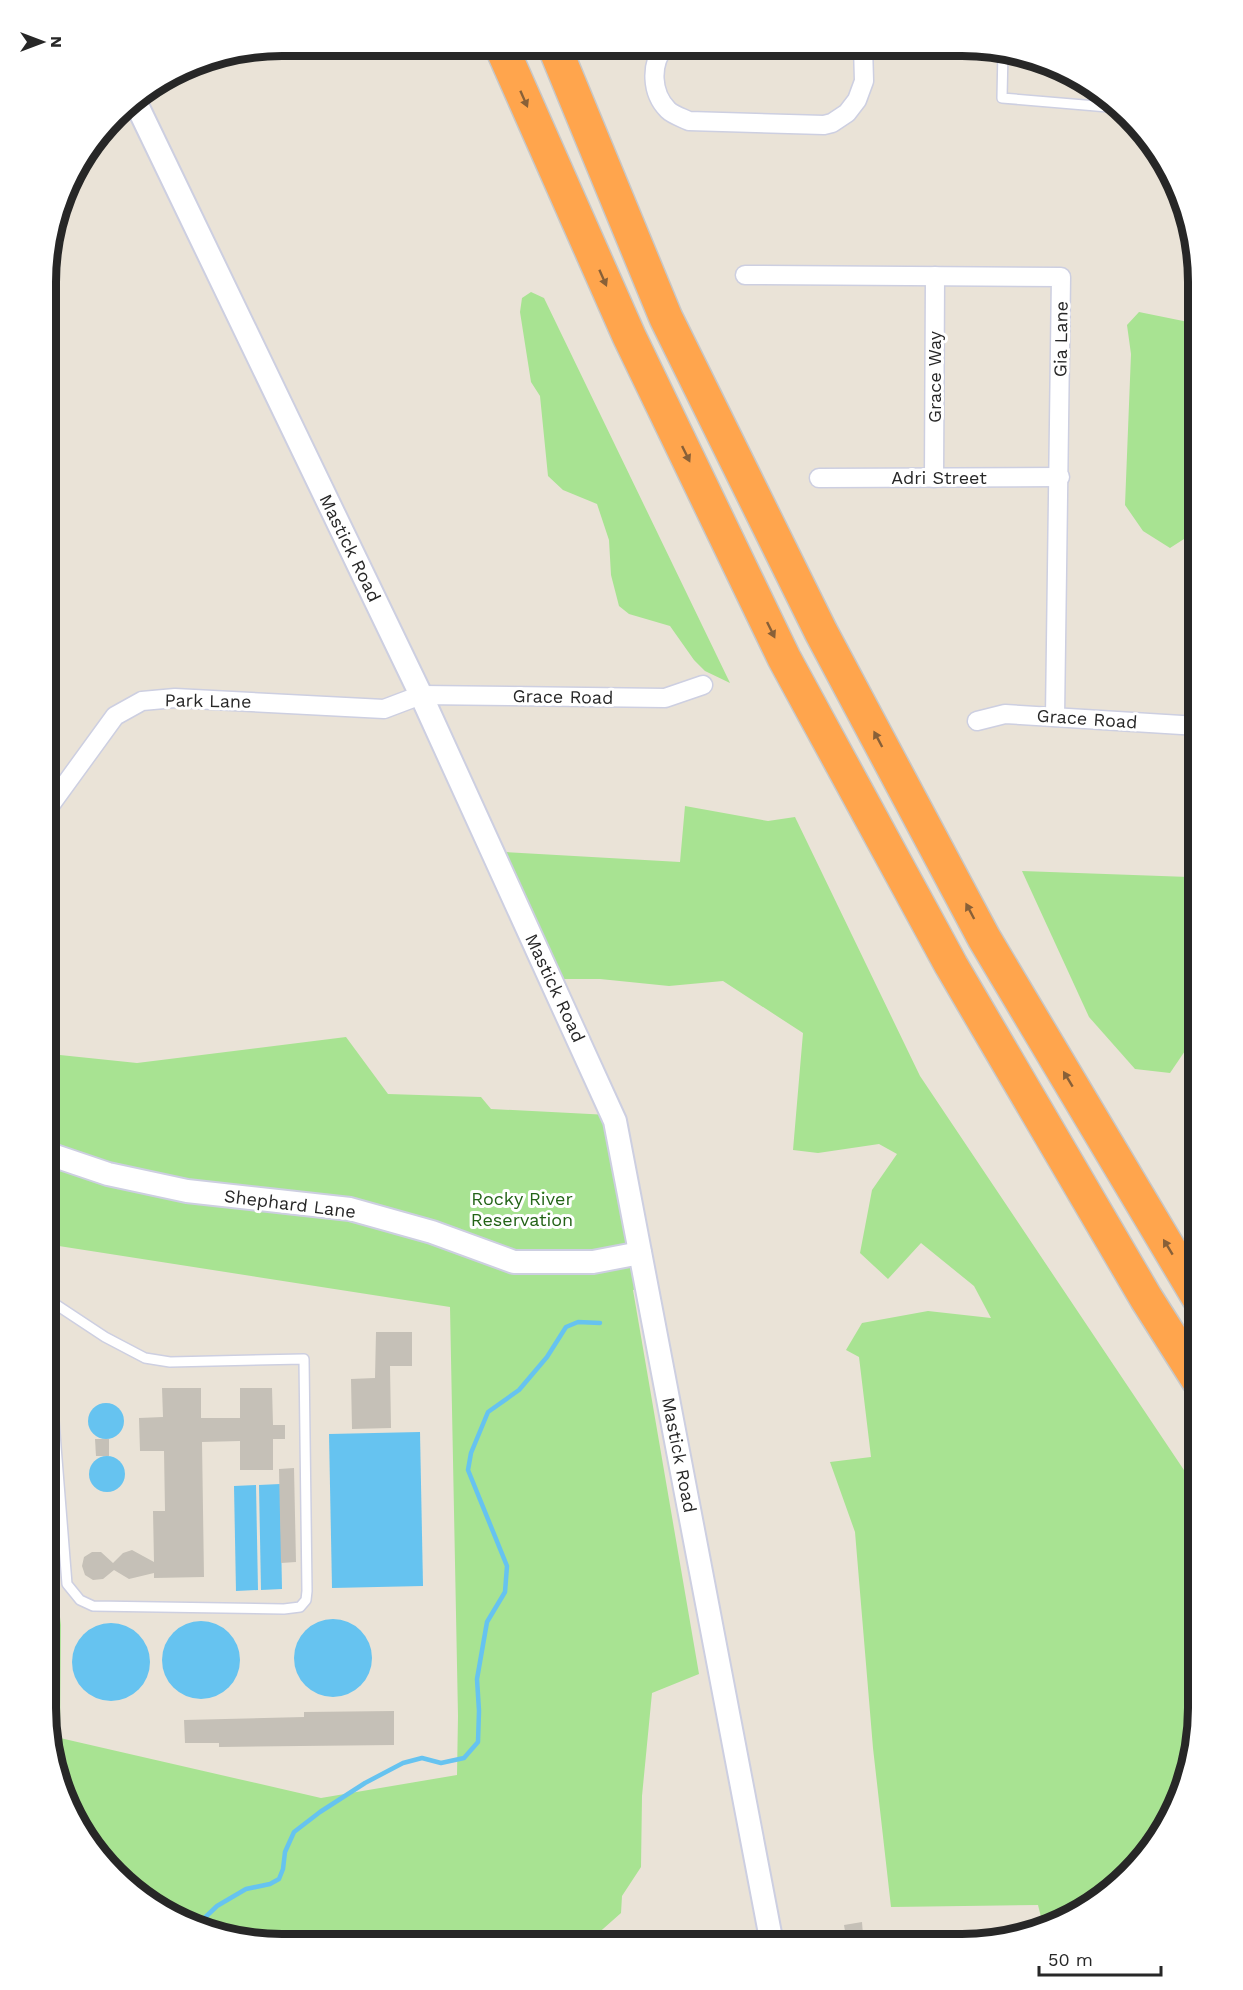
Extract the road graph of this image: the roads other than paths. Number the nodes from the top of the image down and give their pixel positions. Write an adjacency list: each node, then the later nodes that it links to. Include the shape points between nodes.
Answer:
1 (505, 56): 23 (highway, one-way to 23, via 629,336 784,658 951,965)
2 (558, 56): 21 (highway, one-way to 2, via 984,938 821,632 666,318)
3 (659, 56): 4 (street, via 654,81 660,99 669,111 690,121 824,125 848,113 857,100 864,81)
4 (863, 56)
5 (1003, 60): 7 (lane, via 1002,98)
6 (138, 107): 14 (street, Mastick Road)
7 (1104, 107)
8 (745, 275): 9 (street, Gia Lane)
9 (935, 276): 10 (street, Gia Lane, via 1061,277); 12 (street, Grace Way)
10 (1060, 477): 12 (street, Adri Street); 15 (street, Gia Lane)
11 (819, 478): 12 (street, Adri Street)
12 (934, 478)
13 (703, 685): 14 (street, Grace Road, via 665,698)
14 (421, 695): 18 (street, Park Lane, via 384,709 175,698 142,701 115,716); 20 (street, Mastick Road, via 615,1121)
15 (1055, 717): 16 (street, Grace Road, via 1005,714); 17 (street, Grace Road)
16 (976, 721)
17 (1188, 725)
18 (56, 797)
19 (56, 1156): 20 (street, Shephard Lane, via 187,1191 350,1209 432,1232 514,1262 593,1262)
20 (640, 1253): 25 (street, Mastick Road)
21 (1188, 1280)
22 (56, 1305): 24 (lane, via 146,1358 170,1362 304,1359 306,1600 300,1607 284,1609 93,1606 81,1600 67,1584)
23 (1188, 1364)
24 (56, 1446)
25 (770, 1934)

